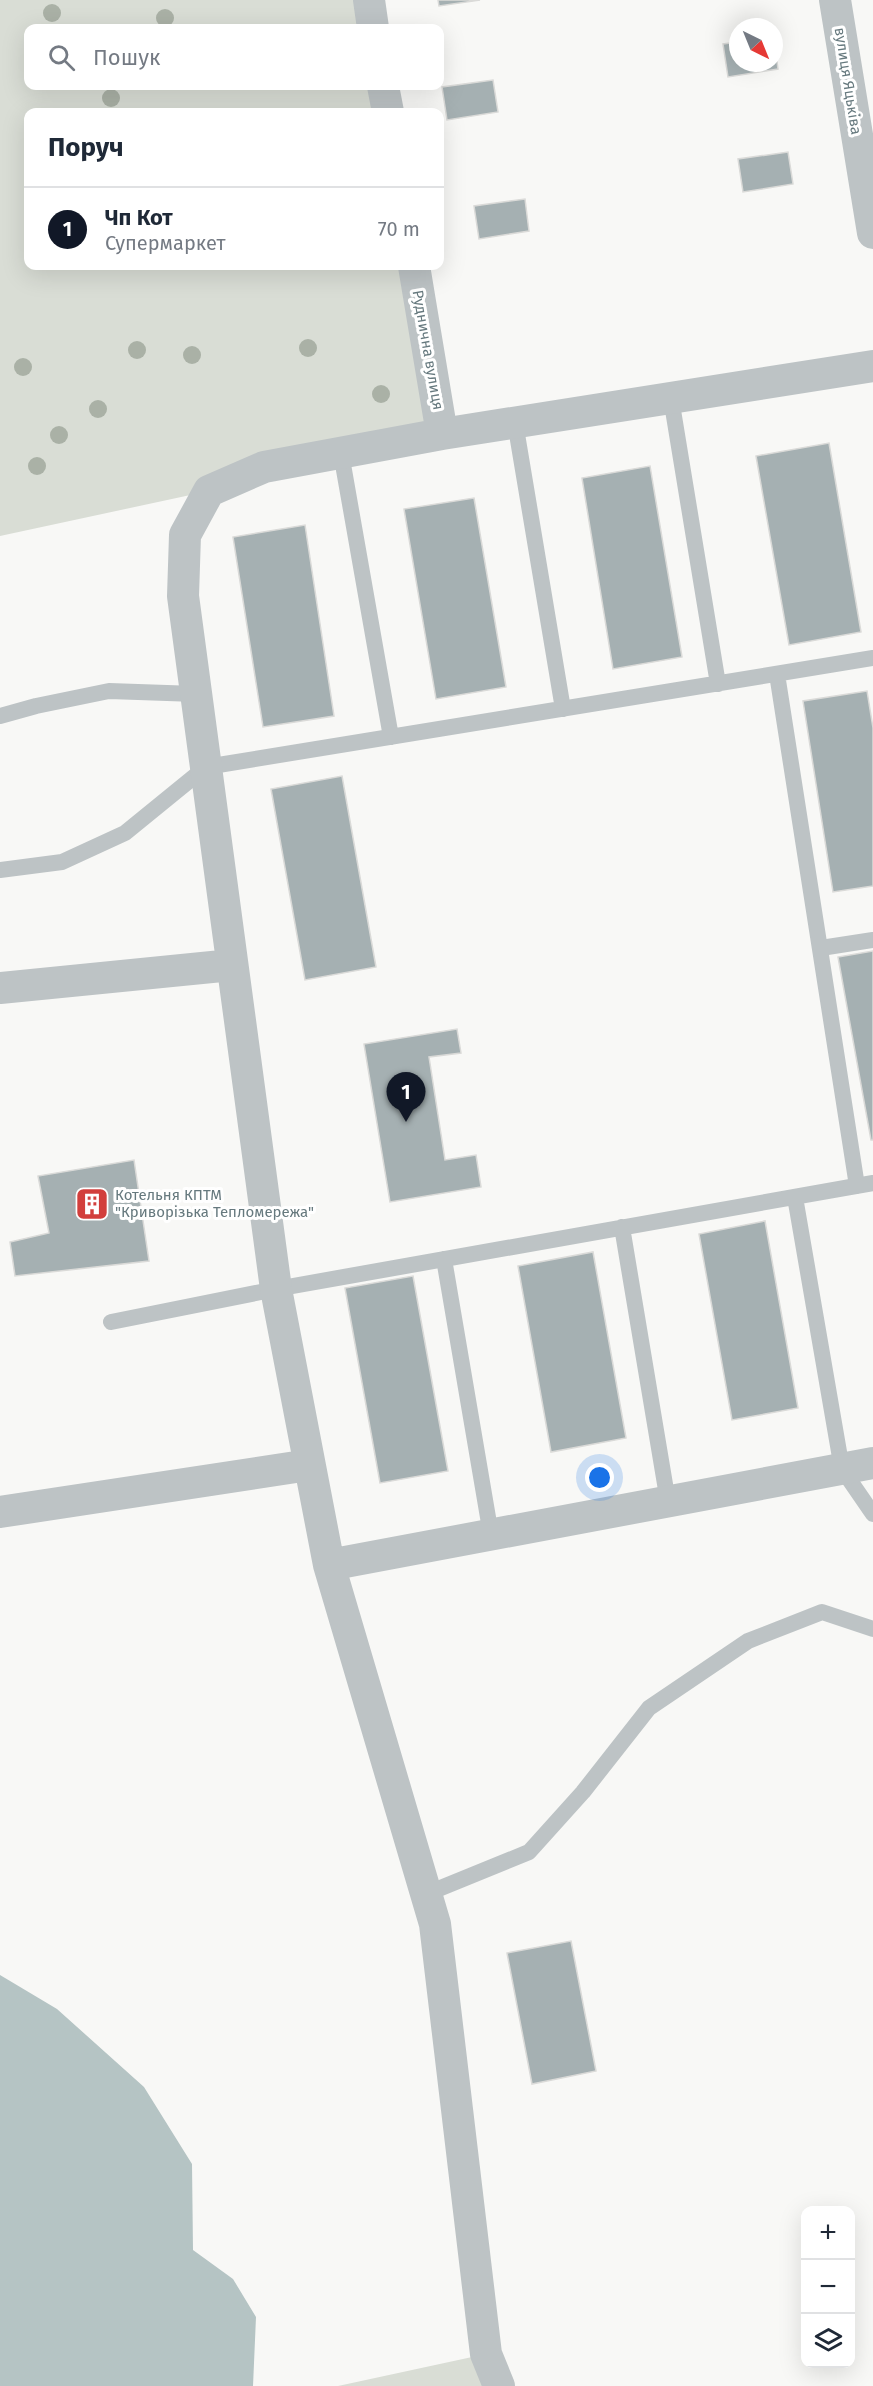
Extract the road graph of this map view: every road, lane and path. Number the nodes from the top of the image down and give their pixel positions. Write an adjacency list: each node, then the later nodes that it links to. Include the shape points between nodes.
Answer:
1 (369, 0): 3 (street)
2 (835, 0): 6 (street, вулиця Яцьківа)
3 (373, 24)
4 (384, 90): 5 (street)
5 (387, 108)
6 (873, 233)
7 (415, 270): 11 (street, Руднична вулиця)
8 (873, 366): 9 (street)
9 (671, 398): 10 (street); 15 (lane)
10 (515, 422): 11 (street); 17 (lane)
11 (442, 434): 12 (street)
12 (341, 453): 16 (street, via 264,467 209,491 185,535 183,596); 19 (lane)
13 (873, 658): 14 (lane)
14 (777, 674): 15 (lane); 23 (lane)
15 (718, 684): 17 (lane)
16 (196, 693): 18 (lane, via 109,691); 20 (street)
17 (563, 709): 19 (lane)
18 (0, 716)
19 (391, 737): 20 (lane)
20 (206, 767): 21 (lane, via 124,833 62,862); 24 (street)
21 (0, 870)
22 (873, 940): 23 (lane)
23 (821, 948): 26 (lane)
24 (232, 965): 25 (street); 30 (street)
25 (0, 988)
26 (865, 1185): 27 (lane)
27 (795, 1197): 28 (lane); 34 (lane)
28 (622, 1227): 29 (lane); 35 (lane)
29 (444, 1259): 30 (lane); 38 (lane)
30 (276, 1288): 31 (lane); 33 (street)
31 (111, 1322)
32 (873, 1463): 34 (street)
33 (309, 1465): 36 (street); 39 (street)
34 (842, 1469): 35 (street); 37 (lane)
35 (668, 1502): 38 (street)
36 (0, 1512)
37 (873, 1514)
38 (491, 1535): 39 (street)
39 (328, 1565): 41 (street)
40 (873, 1629): 41 (lane, via 822,1612 748,1641 649,1708 584,1792 529,1852)
41 (426, 1894): 42 (street, via 435,1924 486,2354)
42 (499, 2386)

